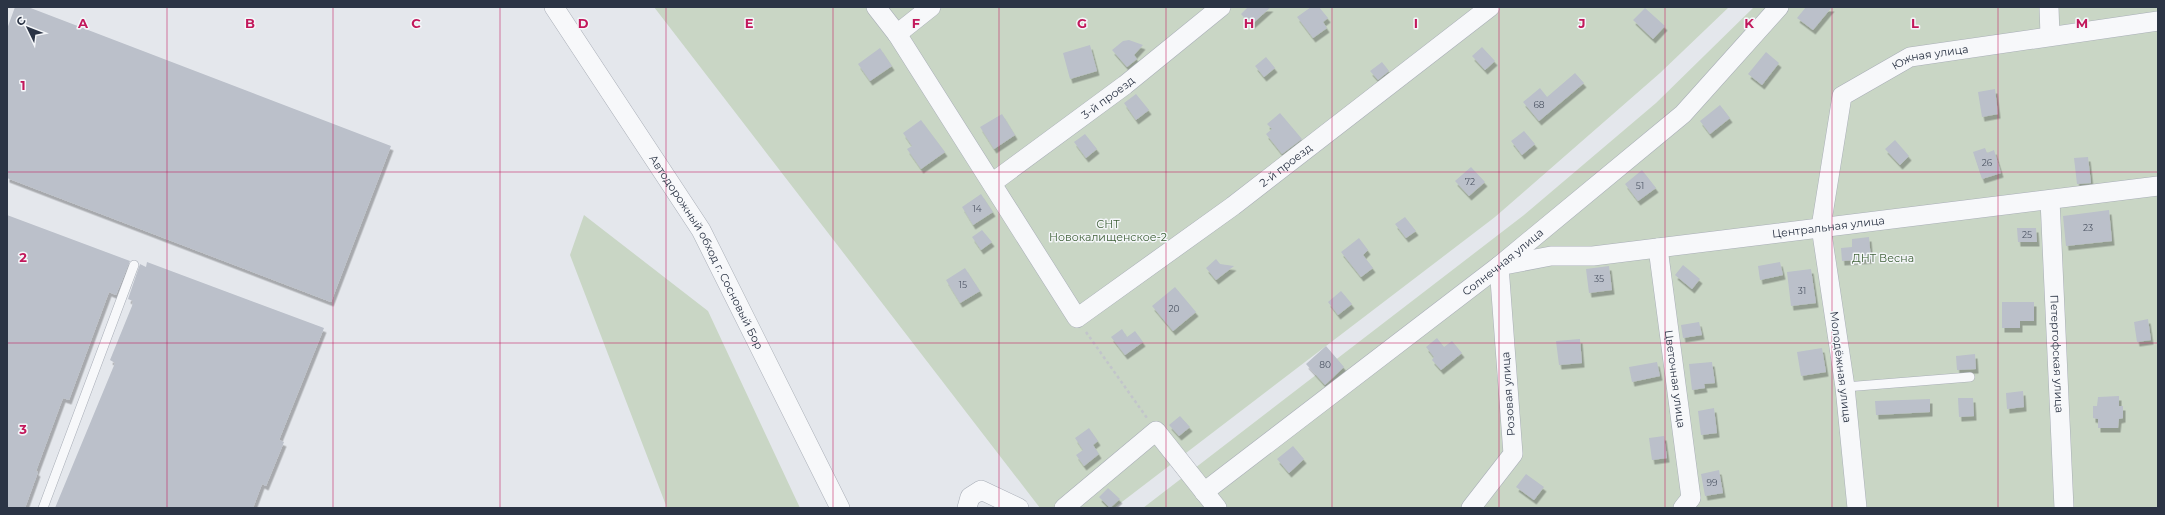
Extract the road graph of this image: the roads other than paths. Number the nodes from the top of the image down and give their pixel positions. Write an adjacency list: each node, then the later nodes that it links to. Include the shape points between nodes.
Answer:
1 (554, 7): 22 (street, Автодорожный обход г. Сосновый Бор, via 701,230)
2 (876, 7): 9 (street)
3 (931, 7): 9 (street)
4 (1221, 7): 11 (street, 3-й проезд, via 1125,85)
5 (1490, 7): 11 (street, 2-й проезд, via 1233,206 1077,318)
6 (1779, 7): 17 (street, Солнечная улица, via 1683,114)
7 (2049, 7): 10 (street)
8 (2158, 21): 10 (street, Южная улица)
9 (898, 34): 11 (street)
10 (2050, 36): 14 (street, Южная улица, via 1910,57 1842,96)
11 (992, 183)
12 (2158, 186): 13 (street, Центральная улица)
13 (2050, 200): 14 (street, Центральная улица); 30 (street, Петергофская улица)
14 (1821, 227): 15 (street, Центральная улица); 19 (street, Молодёжная улица)
15 (1658, 248): 17 (street, Центральная улица, via 1593,256 1551,256); 28 (street, Цветочная улица, via 1691,498)
16 (134, 265): 21 (lane)
17 (1499, 266): 20 (street, Солнечная улица); 27 (street, Розовая улица, via 1513,454)
18 (1970, 377): 19 (lane)
19 (1845, 387): 29 (street, Молодёжная улица)
20 (1204, 492): 25 (street, via 1156,431); 26 (street)
21 (42, 508)
22 (840, 508)
23 (967, 508): 24 (street, via 970,497 981,490)
24 (1019, 508)
25 (1064, 508)
26 (1217, 508)
27 (1471, 508)
28 (1683, 508)
29 (1856, 508)
30 (2064, 508)

